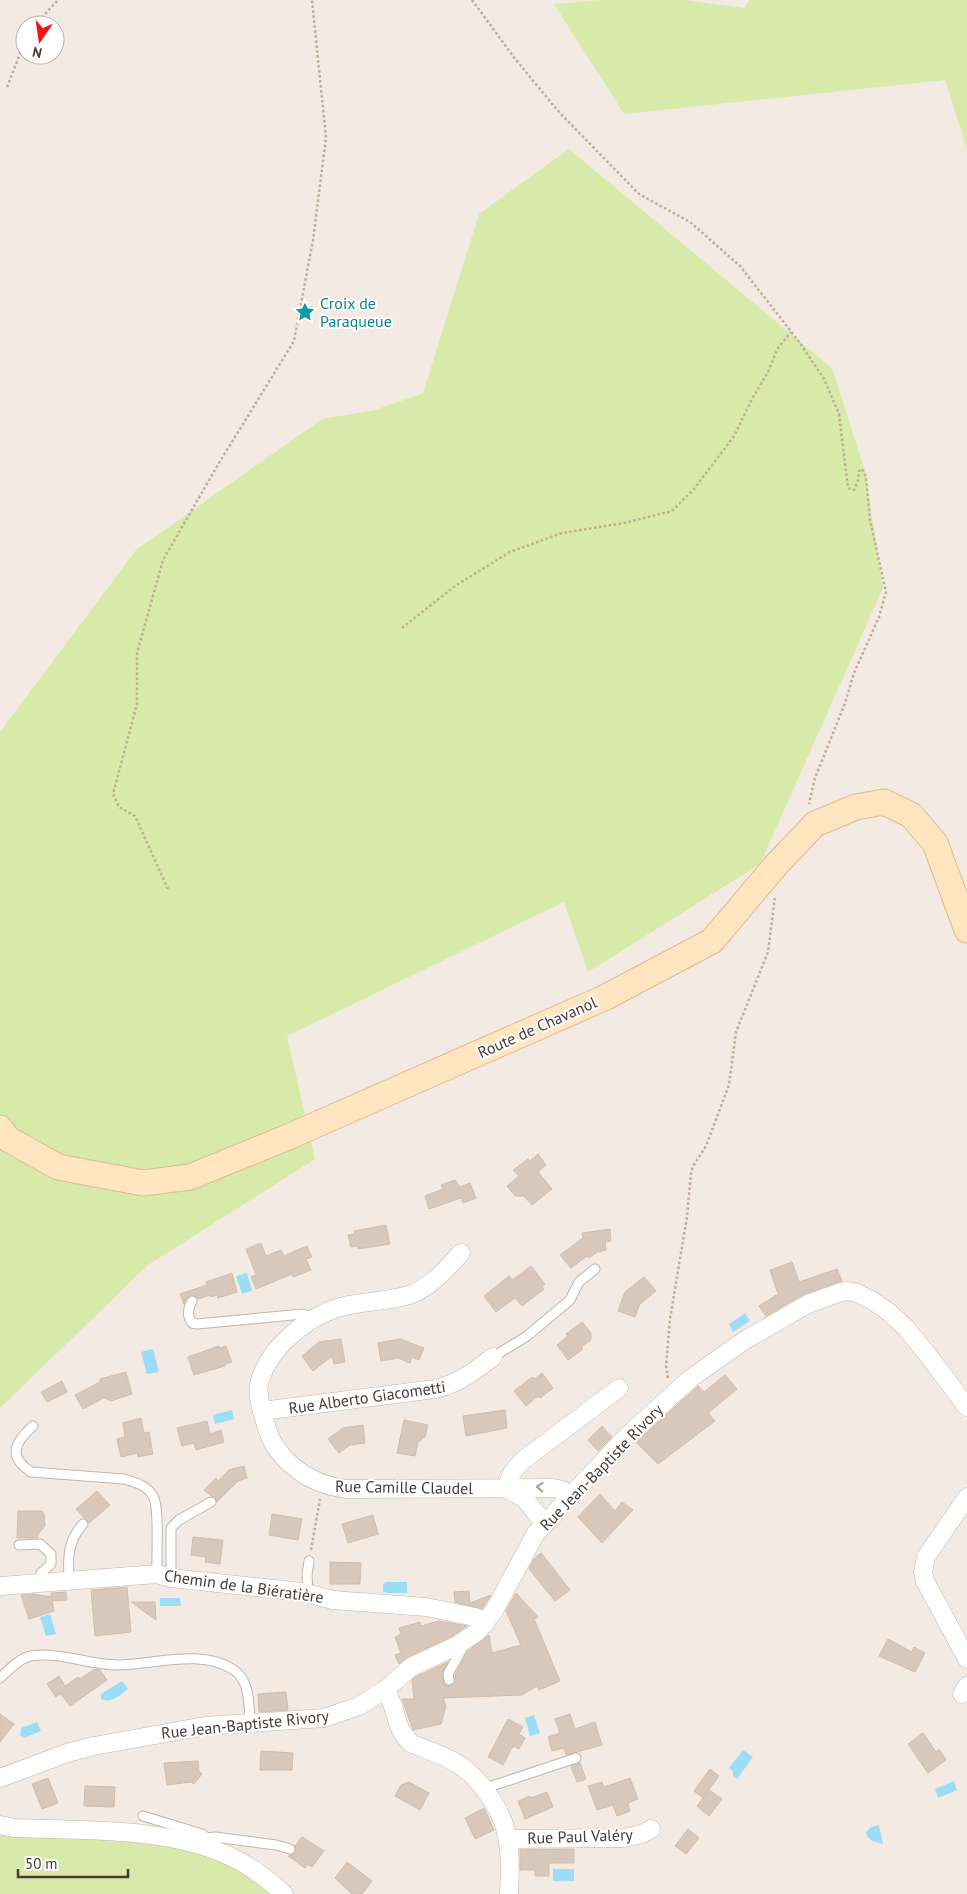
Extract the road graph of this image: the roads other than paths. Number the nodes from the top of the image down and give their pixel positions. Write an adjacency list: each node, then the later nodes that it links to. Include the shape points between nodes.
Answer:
1 (967, 930): 2 (street, Route de Chavanol, via 934,843 911,815 884,802 856,807 815,824 712,941 595,1002 288,1138 190,1177 143,1183 58,1167 8,1139)
2 (0, 1128)
3 (461, 1253): 6 (street, Rue Camille Claudel, via 436,1278 414,1293 334,1309)
4 (595, 1268): 7 (lane, via 579,1282 570,1300 527,1336)
5 (192, 1301): 6 (lane, via 189,1315 197,1324 303,1314)
6 (312, 1320): 10 (street, Rue Camille Claudel, via 291,1336 268,1363 259,1386)
7 (493, 1357): 10 (street, Rue Alberto Giacometti, via 466,1378 444,1387)
8 (619, 1388): 12 (street, via 522,1461 512,1473)
9 (967, 1407): 13 (street, Rue Jean-Baptiste Rivory, via 901,1323 873,1301 857,1293 841,1292 797,1309 691,1378 628,1435)
10 (262, 1411): 12 (street, Rue Camille Claudel, via 274,1446 286,1461 322,1484 347,1489)
11 (34, 1426): 20 (lane, via 23,1434 16,1448 21,1465 31,1472 124,1480 146,1488 154,1496)
12 (506, 1489): 13 (street, Rue Camille Claudel, one-way to 12, via 553,1488); 17 (street, via 524,1498)
13 (570, 1497): 17 (street, Rue Jean-Baptiste Rivory)
14 (967, 1497): 27 (street, via 926,1557 922,1572)
15 (211, 1502): 20 (lane, via 170,1528)
16 (83, 1524): 21 (lane, via 69,1549)
17 (544, 1524): 25 (street, Rue Jean-Baptiste Rivory)
18 (19, 1545): 22 (lane, via 40,1544 51,1554 51,1564 41,1573)
19 (309, 1561): 24 (lane)
20 (164, 1576): 21 (street, Chemin de la Biératière); 24 (street, Chemin de la Biératière)
21 (69, 1582): 22 (street, Chemin de la Biératière)
22 (40, 1584): 23 (street, Chemin de la Biératière)
23 (0, 1586)
24 (308, 1594): 25 (street, Chemin de la Biératière, via 333,1600 426,1606 475,1616)
25 (486, 1622): 26 (street, Rue Jean-Baptiste Rivory)
26 (463, 1642): 29 (lane, via 464,1647 448,1674); 30 (street, Rue Jean-Baptiste Rivory, via 412,1667)
27 (967, 1659)
28 (0, 1678): 31 (lane, via 25,1657 32,1656 117,1665 178,1660 214,1662 234,1670 244,1682)
29 (449, 1680)
30 (385, 1690): 31 (street, Rue Jean-Baptiste Rivory, via 359,1706 324,1718); 34 (street, Rue Paul Valéry, via 398,1726 407,1740 459,1764)
31 (250, 1723): 33 (street, Rue Jean-Baptiste Rivory, via 205,1726 94,1746)
32 (576, 1758): 34 (lane)
33 (0, 1778)
34 (484, 1790): 38 (street, Rue Paul Valéry, via 504,1825)
35 (143, 1816): 39 (lane, via 202,1834)
36 (0, 1825): 39 (street, via 152,1834)
37 (651, 1828): 38 (street, Rue Paul Valéry, via 642,1834 624,1838)
38 (508, 1840): 42 (street, Rue Paul Valéry)
39 (206, 1842): 40 (lane, via 215,1837); 41 (street, via 241,1862)
40 (290, 1849)
41 (284, 1894)
42 (509, 1894)

